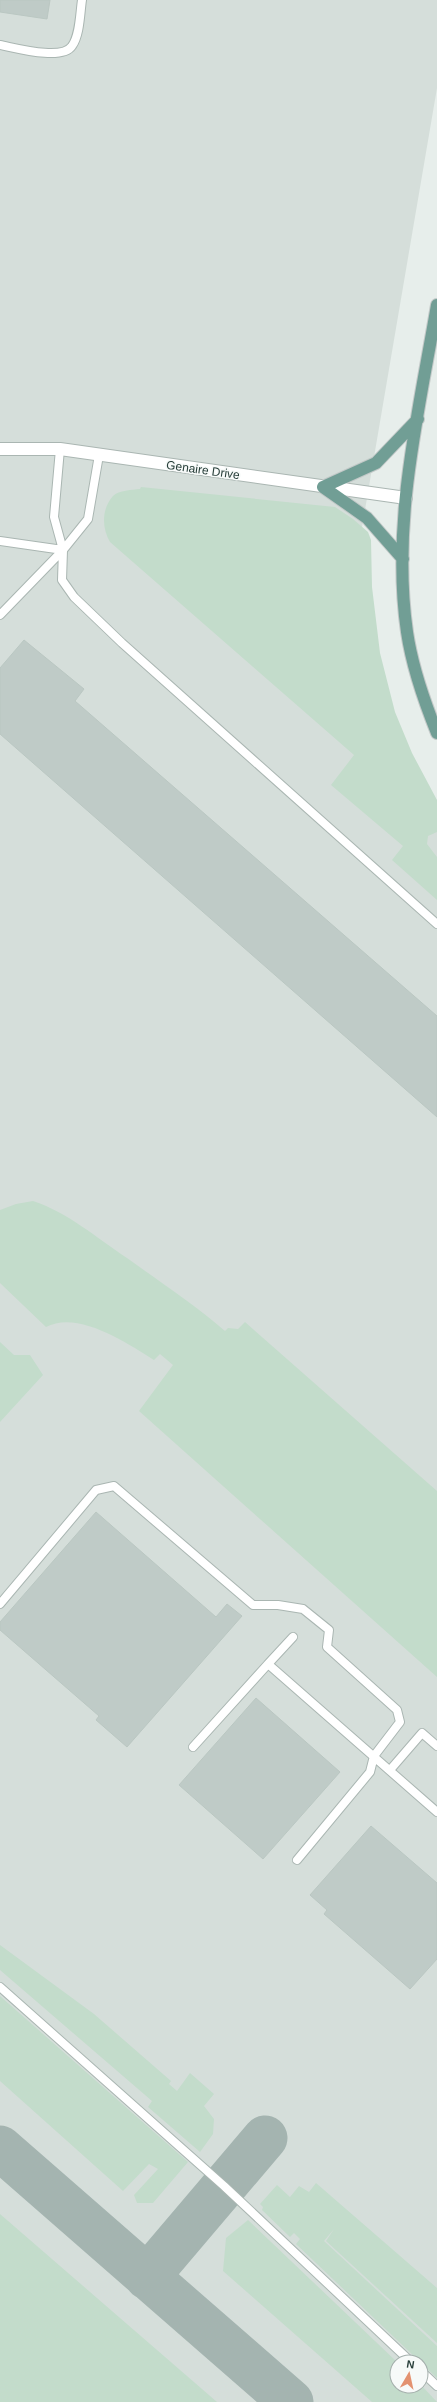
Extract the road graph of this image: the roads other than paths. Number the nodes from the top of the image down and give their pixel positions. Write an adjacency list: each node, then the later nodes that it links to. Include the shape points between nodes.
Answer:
1 (82, 0): 2 (lane, via 73,46 66,51 55,54)
2 (0, 45)
3 (437, 305): 4 (main road)
4 (418, 419): 8 (main road, via 376,463); 9 (main road)
5 (0, 449): 6 (street, Genaire Drive)
6 (60, 449): 7 (street, Genaire Drive); 11 (lane, via 54,517)
7 (99, 455): 8 (street, Genaire Drive); 11 (lane, via 88,519)
8 (323, 487): 9 (street, Genaire Drive); 12 (main road, via 367,518)
9 (406, 498): 12 (main road)
10 (0, 541): 11 (lane)
11 (63, 550): 13 (lane); 15 (lane, via 62,580 74,597 122,643)
12 (402, 559): 14 (main road, via 407,632 415,668)
13 (0, 615)
14 (437, 733)
15 (437, 924)
16 (0, 1604): 21 (lane, via 96,1490 114,1486 253,1605 278,1604 303,1609 329,1630 327,1647 397,1710 400,1722)
17 (292, 1637): 18 (lane)
18 (268, 1664): 20 (lane); 21 (lane)
19 (437, 1746): 22 (lane, via 422,1733)
20 (193, 1747)
21 (374, 1756): 22 (lane); 24 (lane, via 370,1772)
22 (390, 1770): 23 (lane)
23 (437, 1812)
24 (297, 1860)
25 (0, 1986): 26 (lane, via 224,2186)
26 (402, 2354)
27 (429, 2378): 28 (lane)
28 (437, 2386)

